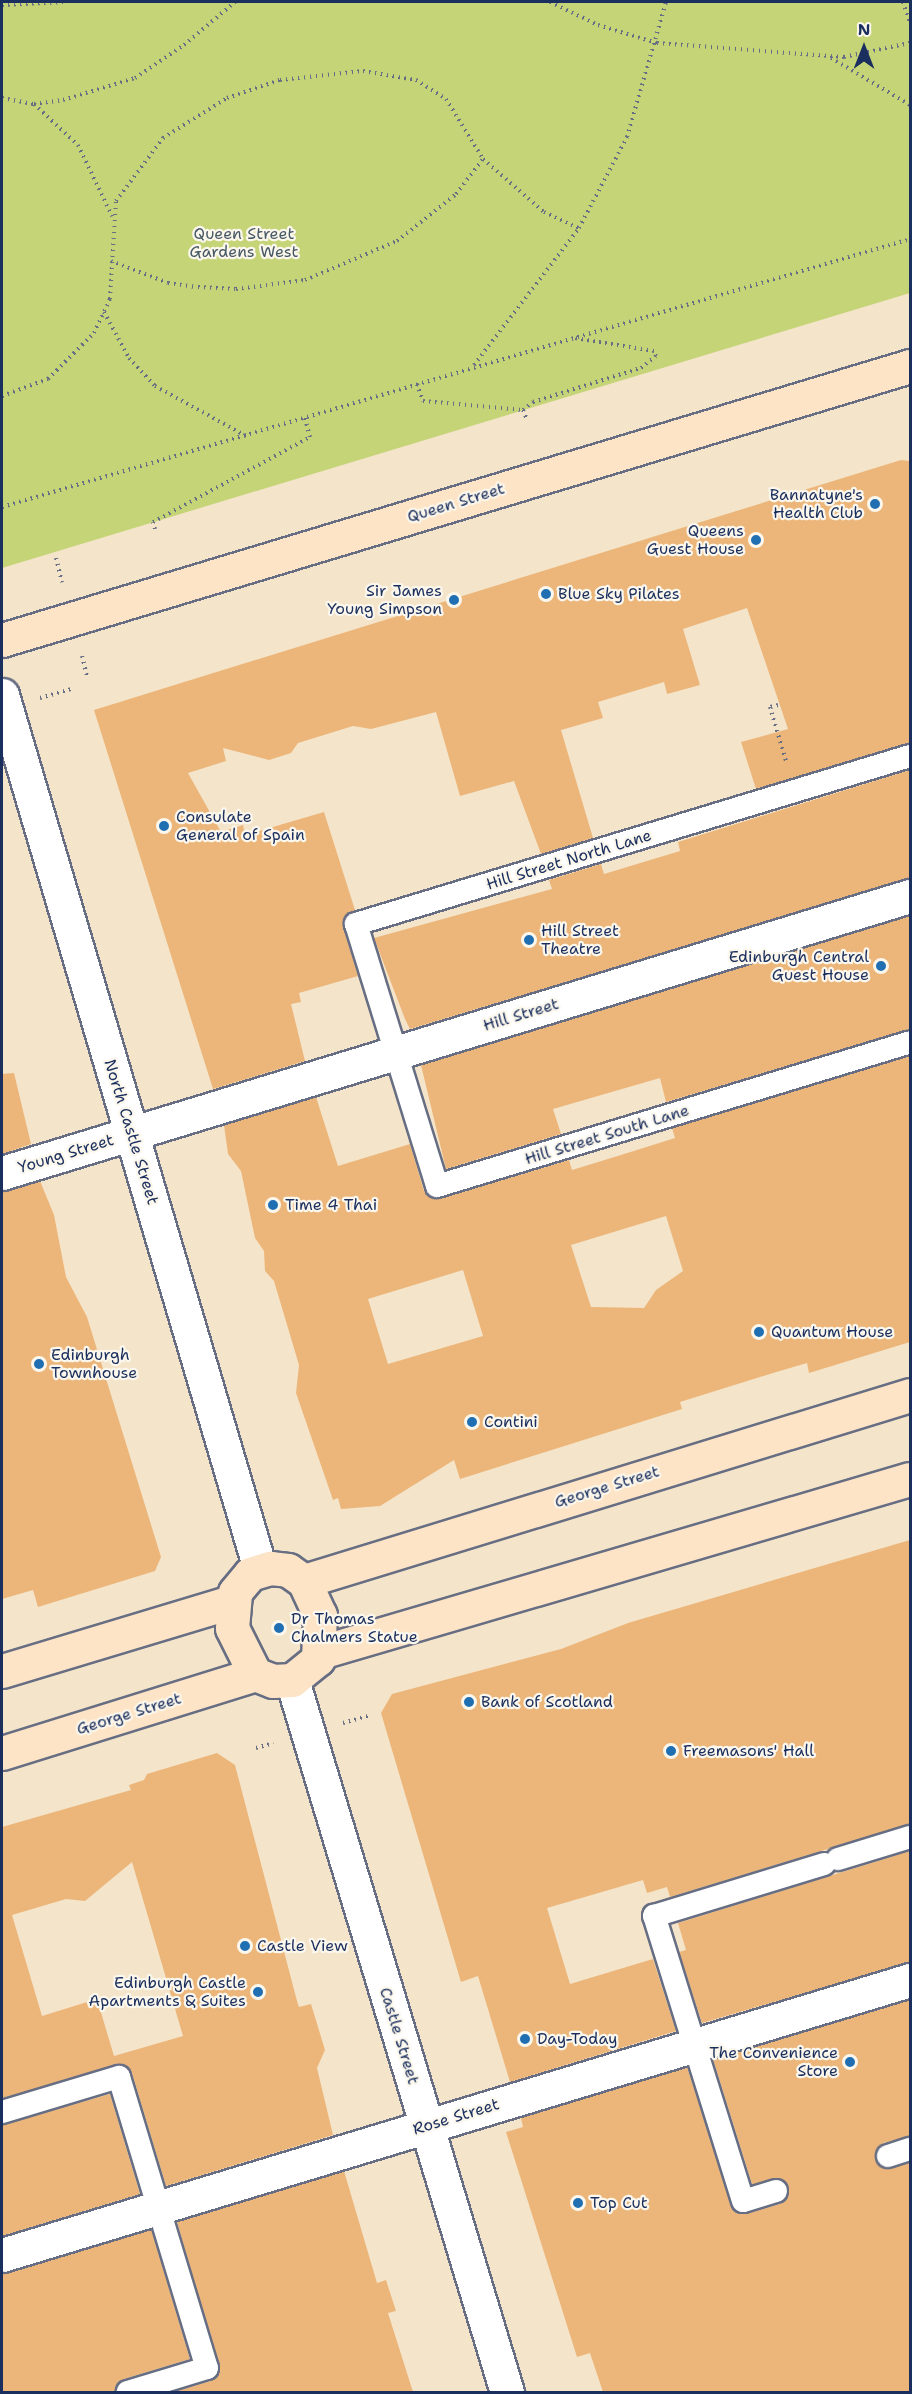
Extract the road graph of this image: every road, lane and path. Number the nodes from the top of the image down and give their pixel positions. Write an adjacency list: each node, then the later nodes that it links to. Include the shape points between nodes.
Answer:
1 (63, 2): 6 (path)
2 (235, 2): 12 (path, via 178,51 135,78 98,92)
3 (550, 2): 8 (path, via 597,25)
4 (666, 2): 8 (path)
5 (903, 2): 7 (path)
6 (2, 5)
7 (910, 22)
8 (657, 43): 10 (path); 16 (path, via 627,136)
9 (910, 43): 10 (path, via 866,54)
10 (828, 56): 13 (path)
11 (2, 98): 12 (path)
12 (34, 104): 15 (path, via 78,145)
13 (910, 105)
14 (483, 159): 15 (path, via 446,99 416,80 363,71 306,75 227,98 163,138 127,183); 16 (path, via 544,212); 18 (path, via 456,194 419,227 354,264 313,278 263,287 198,287 168,283)
15 (112, 217): 18 (path)
16 (579, 228): 21 (path)
17 (910, 239): 20 (path)
18 (111, 261): 19 (path, via 110,299)
19 (104, 312): 24 (path, via 68,364 48,379); 28 (path, via 129,358 155,386)
20 (571, 338): 21 (path); 25 (path, via 654,351 656,356 646,366 533,402)
21 (474, 366): 23 (path)
22 (910, 366): 31 (street, Queen Street)
23 (417, 384): 25 (path, via 423,401); 27 (path)
24 (2, 396)
25 (523, 410): 26 (path)
26 (526, 417)
27 (305, 418): 28 (path); 30 (path, via 310,437 153,522)
28 (247, 436): 29 (path)
29 (2, 507)
30 (155, 529)
31 (2, 640)
32 (2, 695): 39 (street, North Castle Street)
33 (778, 705): 35 (path, via 770,707)
34 (910, 756): 38 (lane, Hill Street North Lane, via 356,924)
35 (788, 767)
36 (910, 896): 38 (street, Hill Street)
37 (910, 1042): 38 (lane, Hill Street South Lane, via 437,1186)
38 (396, 1053): 39 (street, Hill Street)
39 (131, 1134): 40 (street, Young Street); 43 (street, North Castle Street)
40 (2, 1173)
41 (910, 1395): 44 (street, George Street)
42 (910, 1479): 46 (street)
43 (260, 1569): 44 (street, via 288,1570); 45 (street, via 241,1582)
44 (304, 1581): 46 (street, via 320,1615)
45 (231, 1602): 47 (street); 48 (street, via 235,1641)
46 (321, 1652): 49 (street, via 306,1672)
47 (2, 1671)
48 (255, 1674): 49 (street, George Street, via 273,1681); 50 (street, George Street)
49 (292, 1680): 55 (street, Castle Street)
50 (2, 1753)
51 (910, 1837): 53 (lane, via 654,1916)
52 (910, 1980): 53 (street, Rose Street)
53 (694, 2045): 55 (street, Rose Street); 58 (lane, via 743,2201)
54 (2, 2112): 59 (lane, via 119,2077)
55 (430, 2139): 59 (street, Rose Street); 62 (street, Castle Street)
56 (910, 2149): 57 (lane)
57 (888, 2156)
58 (776, 2191)
59 (159, 2208): 60 (street, Rose Street); 61 (lane, via 207,2368)
60 (2, 2255)
61 (128, 2392)
62 (507, 2392)

